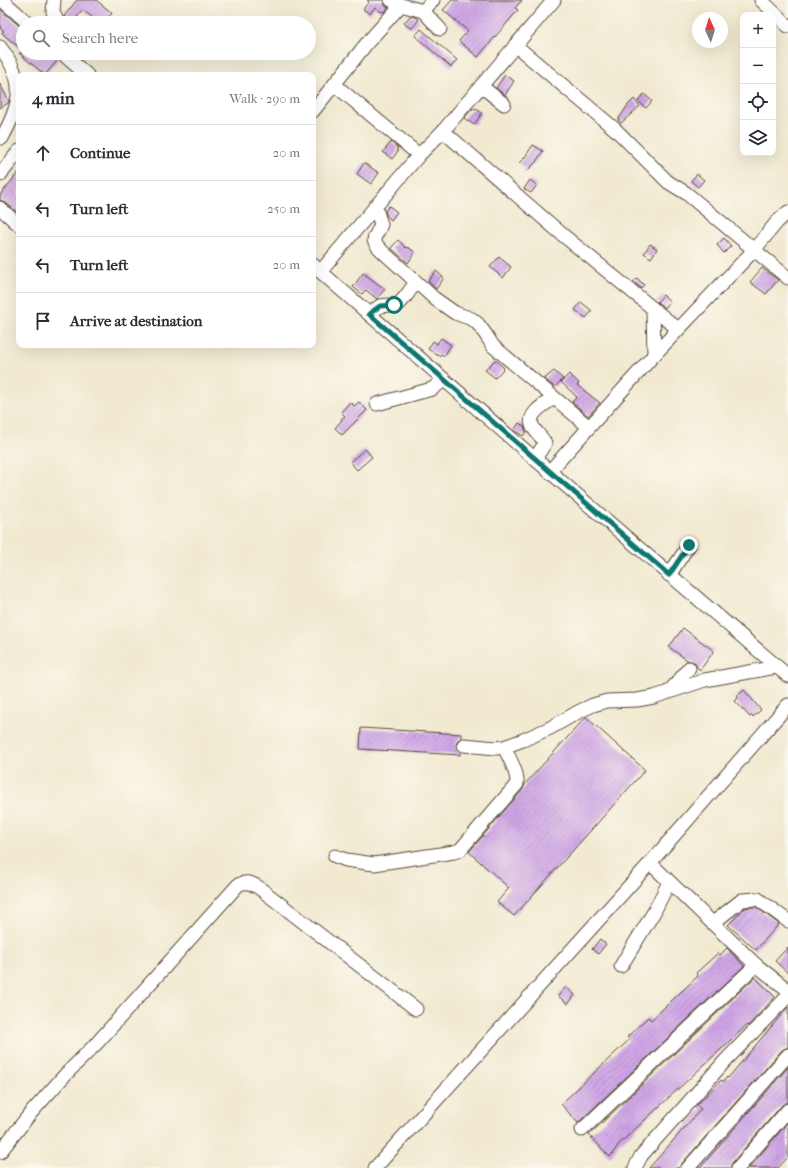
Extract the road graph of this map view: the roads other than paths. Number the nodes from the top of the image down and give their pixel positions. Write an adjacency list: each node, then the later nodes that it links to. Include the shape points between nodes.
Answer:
1 (2, 0): 8 (street)
2 (54, 0): 9 (street)
3 (433, 0): 7 (street)
4 (554, 0): 12 (street)
5 (762, 0): 10 (street)
6 (396, 2): 7 (street); 17 (street)
7 (423, 11): 11 (street)
8 (20, 16)
9 (55, 16)
10 (788, 26)
11 (440, 29)
12 (515, 45): 18 (street); 31 (street, via 616,130 668,182 686,193)
13 (0, 47): 16 (street)
14 (70, 60): 15 (street)
15 (83, 72)
16 (16, 76)
17 (335, 85): 20 (street); 24 (street)
18 (481, 86): 19 (street); 22 (street)
19 (504, 104)
20 (316, 107)
21 (16, 109): 23 (street)
22 (443, 131): 24 (street); 35 (street)
23 (2, 138)
24 (420, 155): 27 (street)
25 (16, 156): 26 (street)
26 (0, 175)
27 (375, 206): 32 (street); 34 (street, via 381,224 374,237 375,244)
28 (0, 208): 30 (street)
29 (788, 212): 31 (street)
30 (16, 222)
31 (754, 250): 33 (street); 37 (street)
32 (317, 268): 36 (street)
33 (788, 278)
34 (416, 282): 36 (street, via 399,304 380,306); 40 (street, via 455,313 478,324 493,346)
35 (653, 309): 37 (street); 38 (street)
36 (369, 314): 39 (street)
37 (678, 329): 38 (street)
38 (654, 355): 42 (street)
39 (444, 380): 41 (street, via 432,389); 43 (street)
40 (554, 398): 42 (street); 43 (street, via 538,409 531,421 545,443)
41 (377, 404)
42 (589, 427): 44 (street)
43 (535, 459): 44 (street)
44 (550, 472): 46 (street)
45 (689, 545): 46 (street)
46 (669, 575): 47 (street)
47 (776, 667): 49 (street); 50 (street, via 705,680)
48 (689, 668): 50 (street)
49 (788, 676)
50 (666, 694): 53 (street, via 593,705 550,728)
51 (788, 705): 55 (street)
52 (464, 745): 53 (street)
53 (504, 747): 54 (street, via 513,766 517,784 460,850 374,864)
54 (335, 856)
55 (650, 863): 56 (street); 68 (street)
56 (669, 882): 58 (street); 60 (street)
57 (788, 921): 58 (street, via 758,899 752,899 742,900)
58 (713, 923): 59 (street)
59 (756, 965): 61 (street); 66 (street)
60 (621, 966)
61 (788, 990)
62 (788, 996): 69 (street, via 715,1072 641,1156)
63 (416, 1009): 67 (street, via 258,887 243,882 65,1075)
64 (788, 1055): 70 (street)
65 (788, 1110): 71 (street)
66 (582, 1130)
67 (0, 1152)
68 (375, 1168)
69 (635, 1168)
70 (688, 1168)
71 (738, 1168)

